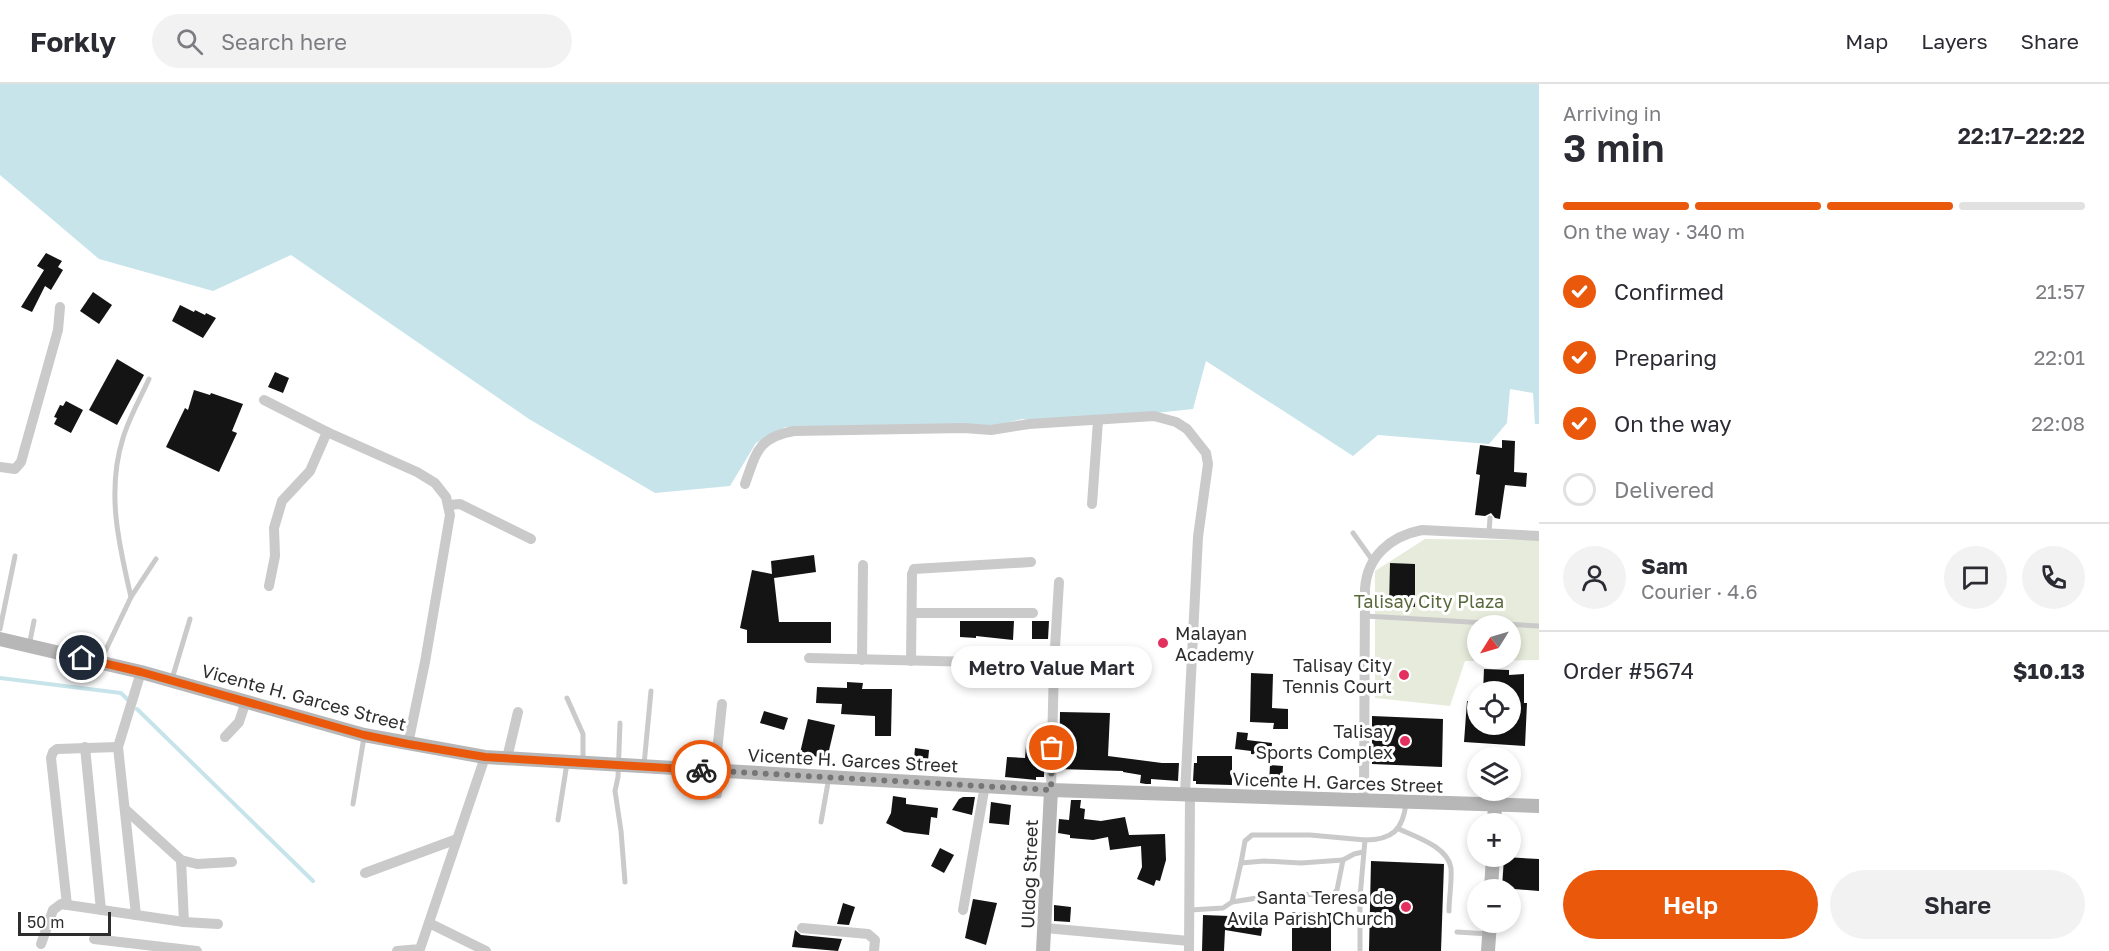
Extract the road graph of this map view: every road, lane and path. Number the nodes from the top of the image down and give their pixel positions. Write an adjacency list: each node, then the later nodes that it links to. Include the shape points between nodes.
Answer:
1 (60, 307): 6 (street, via 58,330 21,462 15,469)
2 (149, 379): 22 (lane, via 123,438 113,488 118,538)
3 (264, 400): 5 (street)
4 (1098, 421): 7 (street, via 991,430 794,431 765,441); 8 (street); 60 (street, via 1154,416 1176,422 1187,429 1206,453 1208,464 1198,537)
5 (327, 432): 9 (street, via 426,477 441,490); 21 (street, via 310,471 282,501 274,528 275,556)
6 (0, 467)
7 (745, 484)
8 (1092, 504)
9 (449, 505): 14 (street, via 460,504); 47 (street)
10 (1490, 518): 12 (lane)
11 (1353, 533): 17 (lane)
12 (1489, 533): 13 (street); 17 (street, via 1410,532 1388,544)
13 (1539, 536)
14 (531, 539)
15 (15, 556): 29 (lane)
16 (156, 559): 22 (lane)
17 (1372, 561): 25 (street, via 1366,575)
18 (1031, 562): 23 (street, via 914,569)
19 (862, 565): 33 (street)
20 (1059, 582): 36 (street, Uldog Street)
21 (269, 586)
22 (131, 597): 35 (lane)
23 (913, 613): 24 (street); 34 (street)
24 (1033, 613)
25 (1365, 616): 28 (lane); 62 (street)
26 (190, 619): 38 (lane)
27 (34, 621): 31 (lane)
28 (1539, 626)
29 (0, 629)
30 (0, 639): 31 (street, Vicente H. Garces Street)
31 (29, 646): 35 (street, Vicente H. Garces Street)
32 (809, 658): 33 (street)
33 (862, 660): 34 (street)
34 (911, 662): 36 (street)
35 (100, 663): 37 (street, Vicente H. Garces Street)
36 (1054, 664): 59 (street, Uldog Street)
37 (141, 672): 38 (street, Vicente H. Garces Street); 49 (street)
38 (172, 680): 41 (street, Vicente H. Garces Street)
39 (651, 691): 55 (lane)
40 (567, 698): 53 (lane, via 583,734)
41 (246, 701): 45 (street, Vicente H. Garces Street); 46 (street, via 239,722)
42 (722, 704): 56 (street)
43 (518, 712): 51 (street)
44 (620, 723): 54 (lane)
45 (364, 735): 47 (street, Vicente H. Garces Street); 64 (lane)
46 (225, 736)
47 (408, 744): 50 (street, Vicente H. Garces Street)
48 (85, 747): 49 (street); 82 (street, via 57,749 51,758); 83 (street)
49 (118, 747): 67 (street)
50 (485, 757): 51 (street, Vicente H. Garces Street); 72 (street)
51 (507, 758): 52 (street, Vicente H. Garces Street)
52 (567, 762): 53 (street, Vicente H. Garces Street); 69 (lane)
53 (583, 763): 54 (street, Vicente H. Garces Street)
54 (618, 765): 55 (street, Vicente H. Garces Street); 80 (lane, via 615,791)
55 (644, 766): 56 (street, Vicente H. Garces Street)
56 (719, 771): 57 (street, Vicente H. Garces Street); 61 (lane, via 719,796)
57 (829, 777): 58 (street, Vicente H. Garces Street); 70 (lane)
58 (985, 785): 59 (street, Vicente H. Garces Street); 84 (street)
59 (1051, 790): 60 (street, Vicente H. Garces Street); 92 (street, Uldog Street)
60 (1188, 794): 62 (street, Vicente H. Garces Street); 85 (street)
61 (705, 796)
62 (1364, 800): 63 (street, Vicente H. Garces Street)
63 (1406, 802): 65 (street, Vicente H. Garces Street); 71 (lane)
64 (353, 804)
65 (1495, 805): 66 (street, Vicente H. Garces Street); 68 (street)
66 (1539, 806)
67 (126, 810): 75 (street); 87 (street)
68 (1495, 813)
69 (558, 820)
70 (821, 822)
71 (1399, 829): 73 (lane, via 1390,836); 86 (lane, via 1427,842 1448,860)
72 (457, 839): 79 (street); 89 (street)
73 (1365, 840): 74 (lane); 78 (lane, via 1252,835 1245,841)
74 (1363, 852): 76 (lane); 105 (lane)
75 (181, 860): 77 (street, via 197,864); 88 (street)
76 (1343, 860): 78 (lane); 81 (lane, via 1337,890 1332,895 1282,894)
77 (232, 862)
78 (1241, 863): 81 (lane)
79 (365, 873)
80 (626, 882)
81 (1232, 903): 85 (lane, via 1223,908)
82 (67, 905): 83 (street); 97 (street, via 53,910)
83 (101, 910): 87 (street)
84 (963, 910)
85 (1190, 910): 98 (street)
86 (1449, 912)
87 (136, 915): 88 (street)
88 (184, 922): 90 (street)
89 (429, 923): 99 (street); 102 (street)
90 (218, 924)
91 (802, 928): 103 (street, via 868,934 875,940)
92 (1046, 928): 98 (street); 104 (street, Uldog Street)
93 (1467, 931): 94 (lane)
94 (1457, 932)
95 (1490, 933): 106 (street)
96 (93, 939): 100 (street)
97 (41, 944)
98 (1189, 946)
99 (419, 950): 101 (street)
100 (197, 951)
101 (397, 951)
102 (486, 951)
103 (874, 951)
104 (1043, 951)
105 (1360, 951)
106 (1488, 951)

